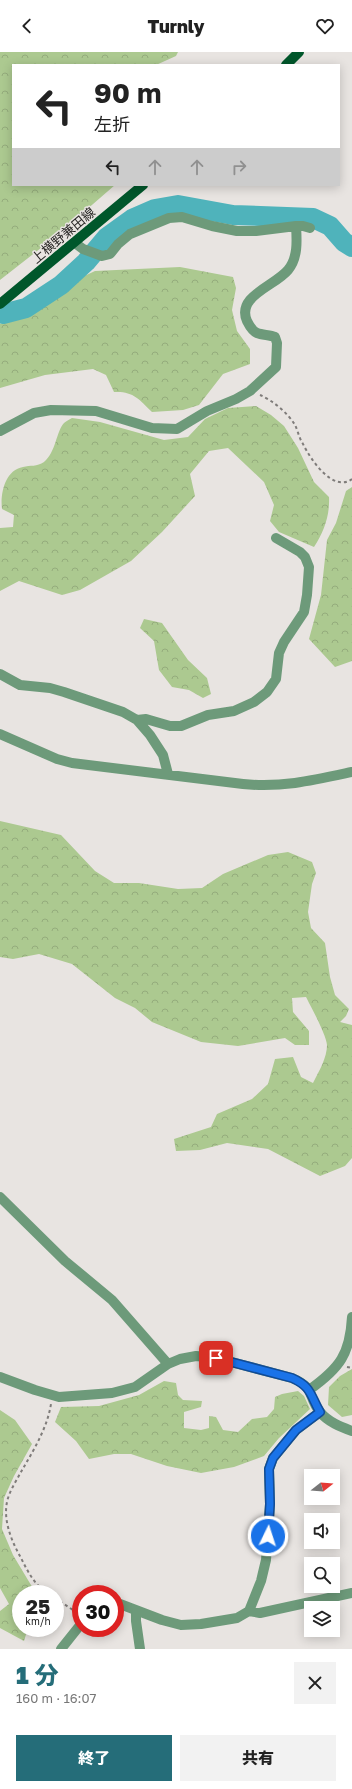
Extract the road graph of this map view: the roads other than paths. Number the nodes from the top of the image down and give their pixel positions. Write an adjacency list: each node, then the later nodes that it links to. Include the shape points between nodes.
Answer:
1 (299, 52): 2 (main road)
2 (287, 64)
3 (142, 186): 6 (main road, 上横野兼田線)
4 (296, 226): 5 (street); 6 (street, via 237,231 182,217 169,218 130,234 110,254 102,256); 8 (street, via 295,258 288,271 244,307 250,326 257,333 275,337 277,343 276,367 250,391 177,429 152,428 96,411 51,410 34,414)
5 (310, 228)
6 (79, 246): 7 (main road, 上横野兼田線)
7 (0, 304)
8 (0, 431)
9 (276, 538): 11 (street, via 300,552 309,568 304,612 284,642 279,653 276,679 267,692 254,702 234,711 208,715 181,726 170,726 146,719)
10 (0, 674): 11 (street, via 20,685 64,692 123,712)
11 (137, 720): 14 (street, via 163,755)
12 (0, 734): 14 (street, via 72,763)
13 (352, 772): 14 (street, via 289,785 265,786)
14 (168, 774)
15 (0, 1197): 17 (street, via 65,1261 112,1300)
16 (352, 1317): 19 (street, via 348,1348 338,1365)
17 (168, 1364): 18 (street, via 135,1387 112,1393 77,1396 52,1395); 19 (street, via 196,1356 216,1358 292,1378 303,1382)
18 (0, 1377)
19 (310, 1390): 20 (street)
20 (320, 1412): 21 (street, via 329,1420); 25 (street, via 296,1430 273,1458 269,1469 270,1504 266,1560)
21 (352, 1431)
22 (352, 1593): 25 (street, via 260,1613)
23 (124, 1606): 24 (street)
24 (136, 1611): 25 (street, via 181,1625 237,1618); 28 (street)
25 (249, 1611)
26 (72, 1635): 27 (street)
27 (61, 1649)
28 (140, 1649)

